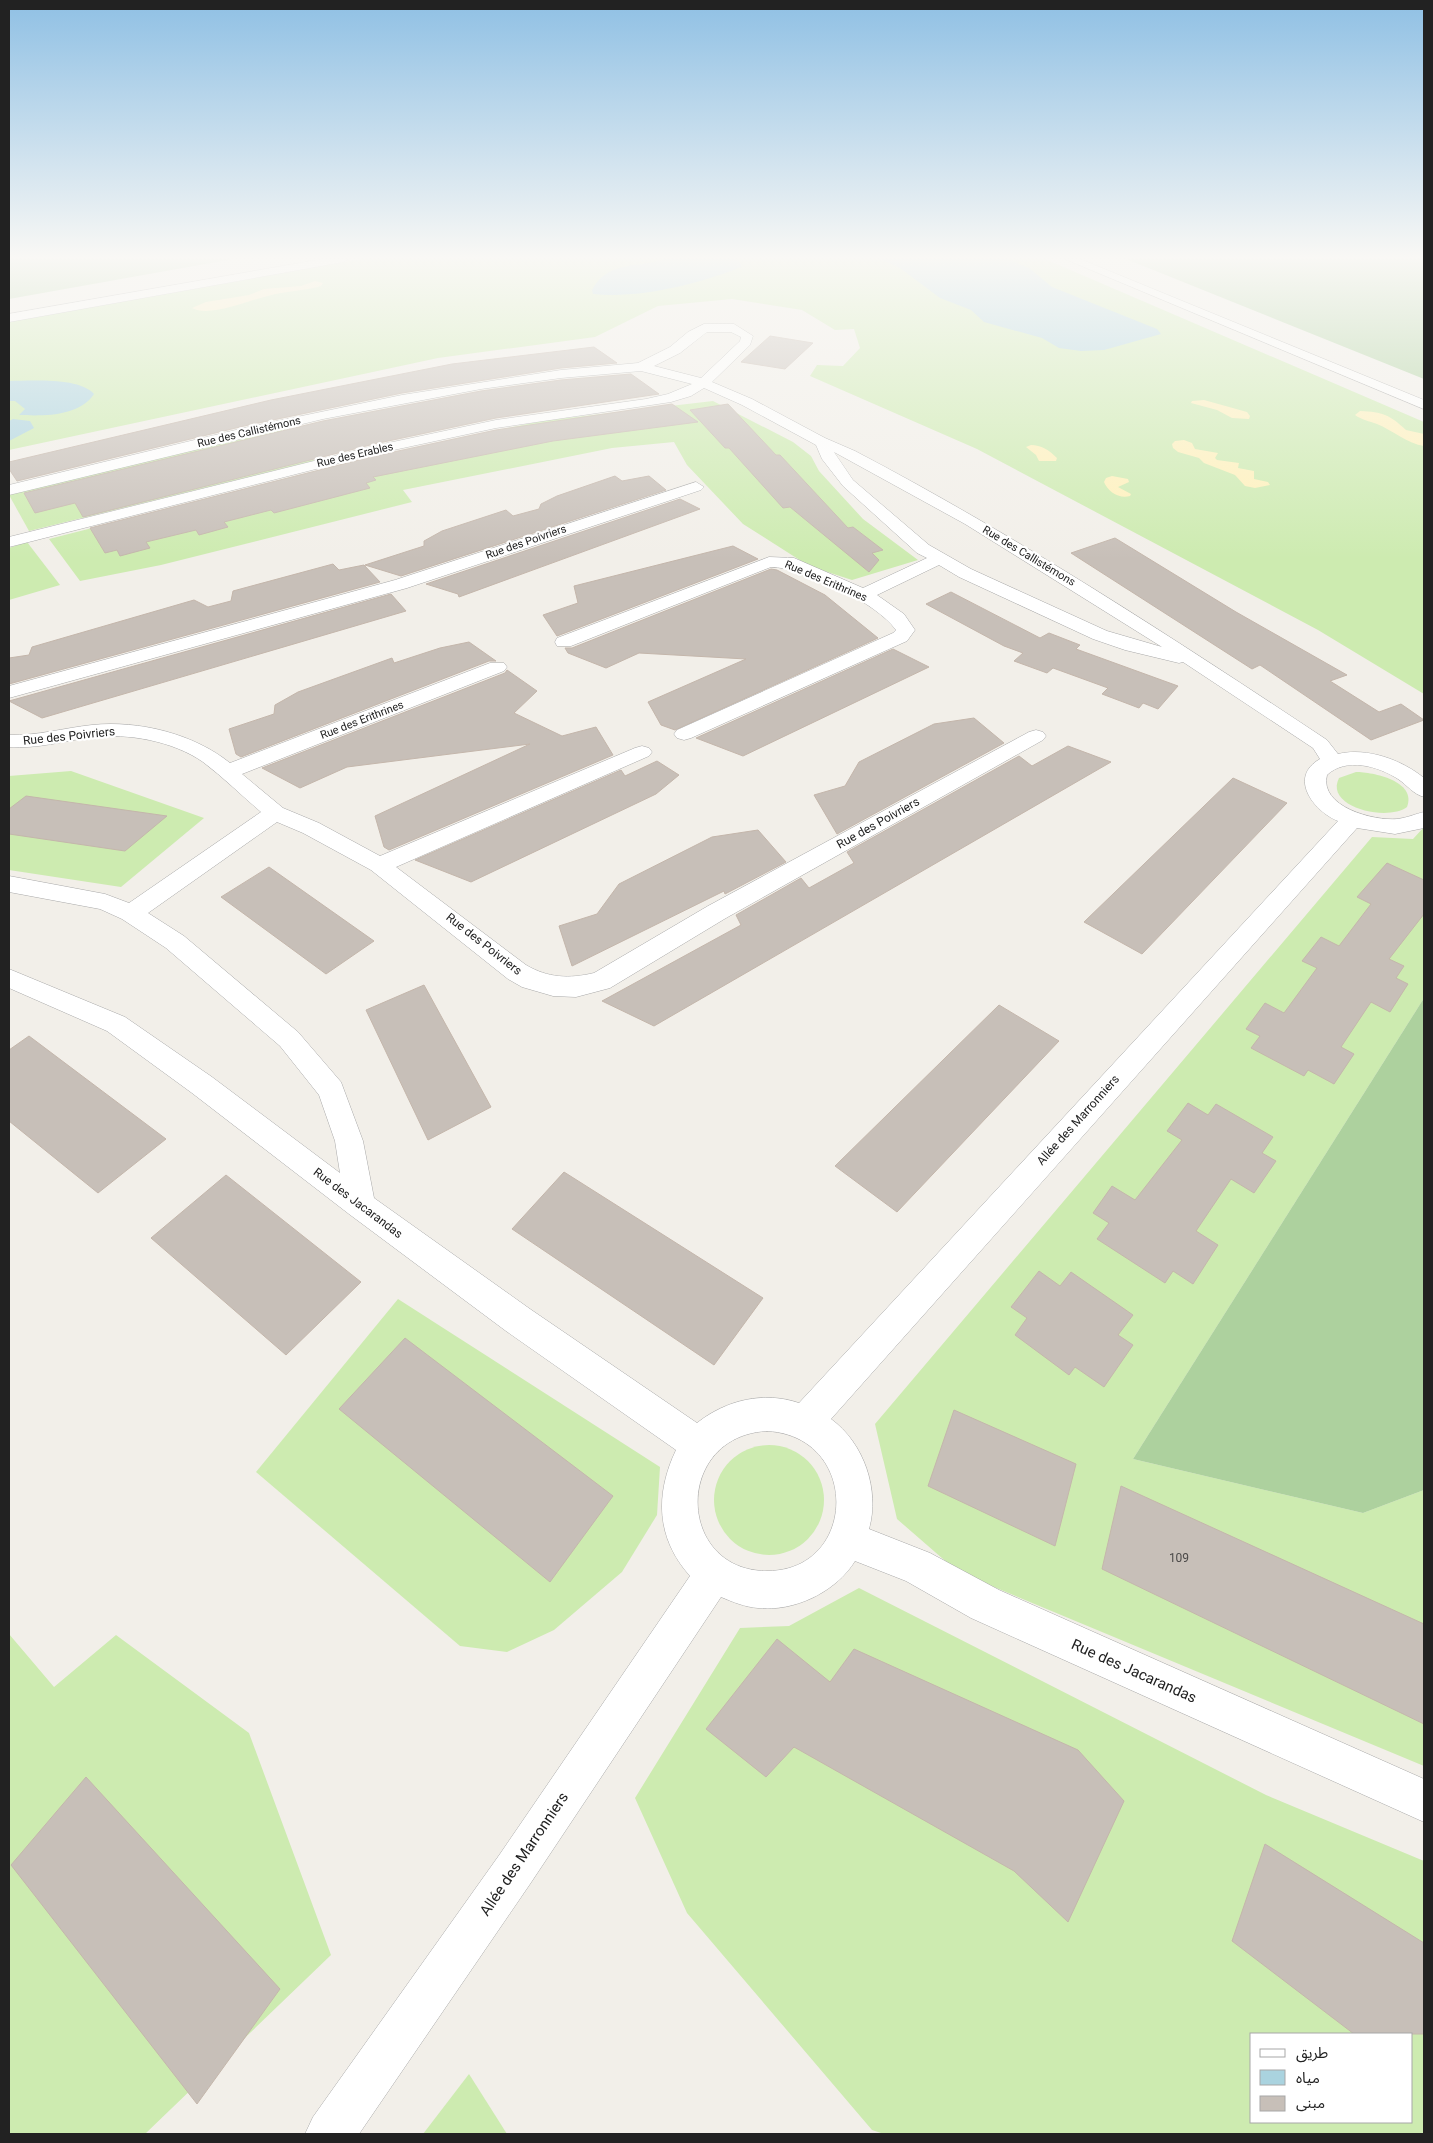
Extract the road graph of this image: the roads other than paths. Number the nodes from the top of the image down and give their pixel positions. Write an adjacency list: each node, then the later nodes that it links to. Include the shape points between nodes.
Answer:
1 (655, 359): 4 (street, Rue des Callistémons)
2 (728, 359): 5 (street, Rue des Callistémons)
3 (1311, 359): 6 (street)
4 (641, 366): 5 (street, Rue des Callistémons); 9 (street, Rue des Callistémons, via 556,373 443,390)
5 (703, 383): 7 (street, Rue des Callistémons); 10 (street, Rue des Erables, via 686,393 646,404 505,423 374,450)
6 (1424, 406)
7 (822, 442): 11 (street, via 823,449 848,483 910,540); 14 (street, Rue des Callistémons, via 993,533)
8 (696, 487): 16 (street, Rue des Poivriers, via 401,584)
9 (9, 490)
10 (9, 542)
11 (939, 559): 12 (street); 14 (street, via 1100,635 1132,646)
12 (862, 595): 13 (street, Rue des Erithrines, via 788,562 770,562); 17 (street, Rue des Erithrines, via 895,615 906,630 900,637)
13 (564, 642)
14 (1192, 659): 21 (street, Rue des Callistémons, via 1320,744)
15 (497, 667): 22 (street, Rue des Erithrines)
16 (9, 692)
17 (684, 734)
18 (1036, 736): 27 (street, Rue des Poivriers, via 717,912 601,981 576,987 552,986 517,972)
19 (9, 741): 22 (street, Rue des Poivriers, via 27,742 93,731 138,732 164,736 182,744 209,757)
20 (642, 752): 27 (street)
21 (1333, 762): 23 (street, via 1357,759 1385,765 1411,777); 25 (street, via 1318,770 1316,790 1329,805)
22 (227, 772): 24 (street, Rue des Poivriers)
23 (1424, 790)
24 (275, 813): 27 (street, Rue des Poivriers, via 311,828); 29 (street)
25 (1352, 819): 26 (street, via 1389,827); 32 (street, Allée des Marronniers)
26 (1423, 821)
27 (379, 865)
28 (9, 884): 29 (street, via 105,902)
29 (131, 913): 31 (street, via 175,942 261,1013 289,1039 331,1090 349,1141)
30 (9, 978): 31 (street, Rue des Jacarandas, via 116,1024)
31 (360, 1205): 33 (street, Rue des Jacarandas, via 518,1320)
32 (805, 1422): 33 (street, via 776,1413 747,1414 721,1425); 34 (street, via 837,1451 850,1478 853,1509)
33 (699, 1445): 35 (street, via 686,1468 682,1510 695,1550)
34 (846, 1539): 35 (street, via 841,1551 824,1571 790,1589 750,1590); 36 (street, Rue des Jacarandas, via 917,1566 985,1604)
35 (715, 1572): 37 (street, Allée des Marronniers, via 515,1869)
36 (1424, 1801)
37 (330, 2134)

